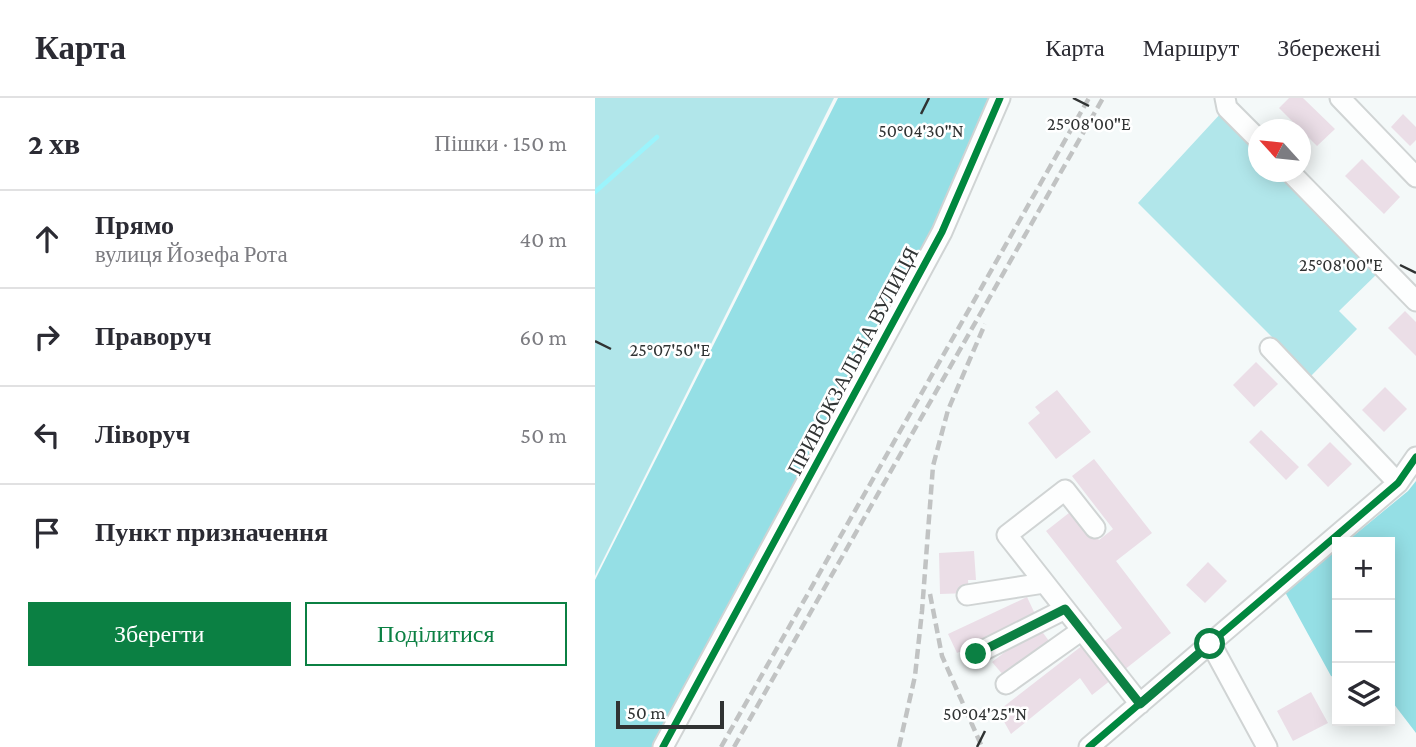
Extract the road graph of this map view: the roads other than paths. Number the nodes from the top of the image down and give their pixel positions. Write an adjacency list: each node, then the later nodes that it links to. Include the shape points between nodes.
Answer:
1 (1000, 98): 20 (street, ПРИВОКЗАЛЬНА ВУЛИЦЯ, via 942,232)
2 (1225, 98): 4 (street, via 1227,108)
3 (1340, 98): 5 (street)
4 (1248, 130)
5 (1416, 177)
6 (1300, 182): 7 (street)
7 (1416, 301)
8 (1270, 348): 10 (street)
9 (1416, 457): 10 (street)
10 (1398, 483): 16 (street)
11 (1095, 528): 12 (street, via 1065,490 1007,535)
12 (1044, 583): 13 (street); 14 (street)
13 (967, 595)
14 (1065, 609): 15 (street); 17 (street)
15 (1082, 630): 18 (street); 19 (street)
16 (1210, 644): 19 (street); 22 (street)
17 (976, 654)
18 (1006, 684)
19 (1140, 704): 21 (street)
20 (663, 747)
21 (1089, 747)
22 (1267, 747)

